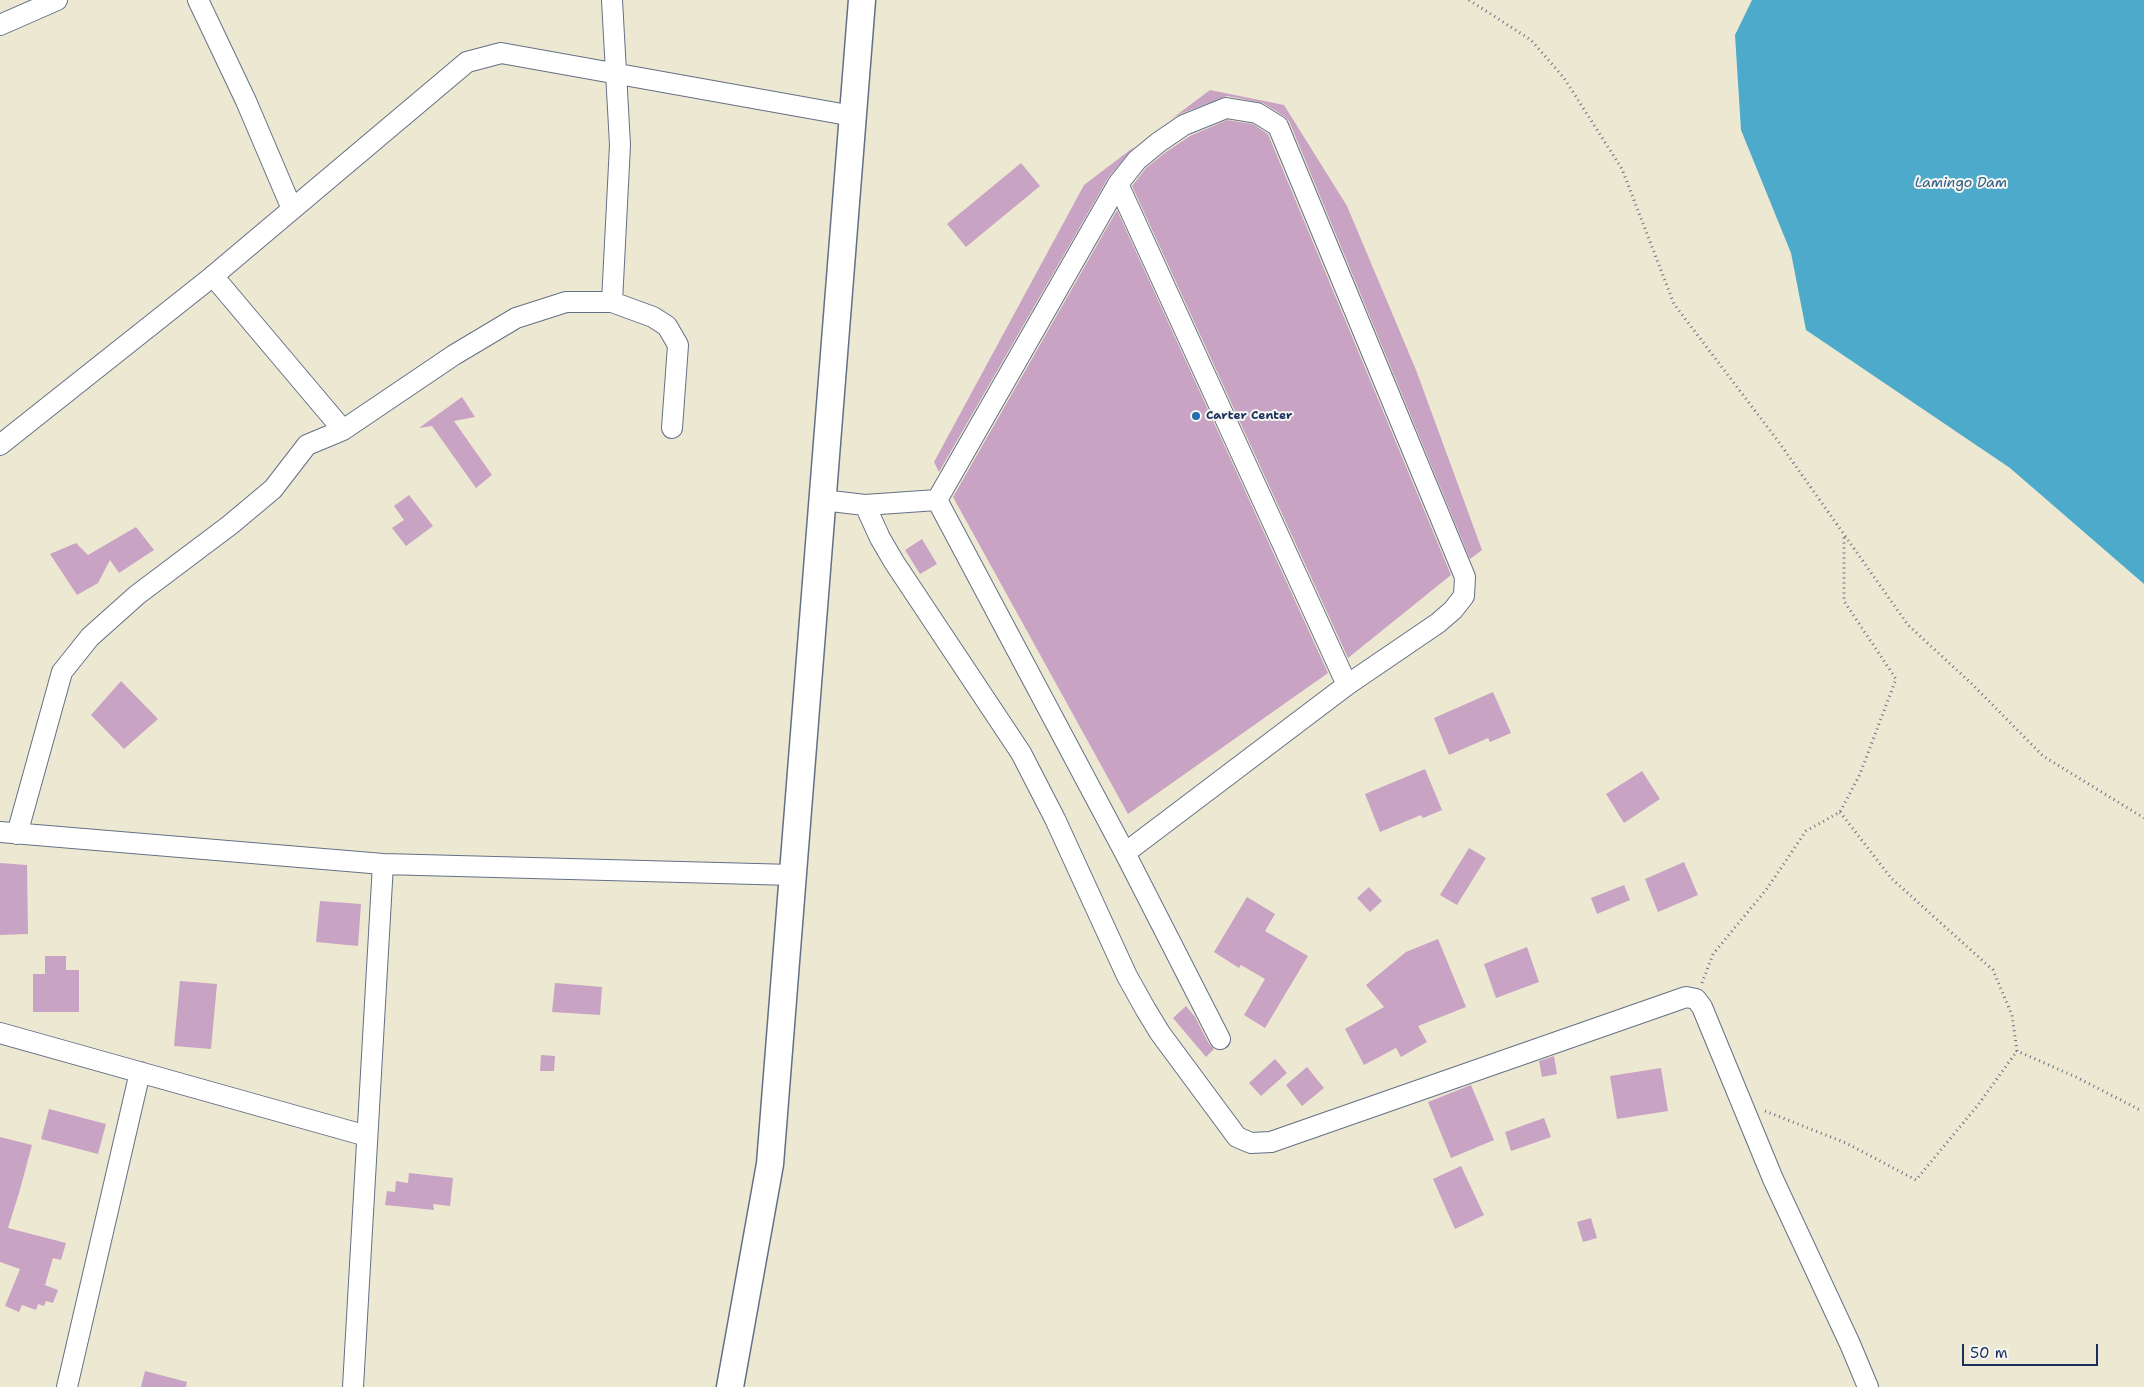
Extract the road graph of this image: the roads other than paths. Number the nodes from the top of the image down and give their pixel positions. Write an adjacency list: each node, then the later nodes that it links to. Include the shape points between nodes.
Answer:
1 (57, 0): 5 (street)
2 (198, 0): 9 (street)
3 (612, 0): 6 (street)
4 (862, 0): 7 (main road)
5 (0, 25)
6 (616, 75): 7 (street); 9 (street, via 501,53 467,62); 11 (street, via 620,145)
7 (853, 116): 15 (main road)
8 (1118, 184): 16 (street); 18 (street); 18 (street, via 1137,160 1159,142 1184,125 1226,108 1257,113 1278,126 1466,577 1464,596 1453,610)
9 (292, 208): 10 (street)
10 (213, 276): 13 (street); 14 (street)
11 (612, 302): 12 (street, via 653,317 667,326 678,345); 13 (street, via 566,302 516,318)
12 (672, 428)
13 (343, 430): 19 (street, via 307,445 273,489 137,595 90,638 62,672)
14 (0, 445)
15 (822, 500): 17 (street); 22 (main road)
16 (938, 500): 17 (street); 20 (street)
17 (865, 505): 30 (street, via 894,562 1022,753 1127,976 1160,1033 1237,1138 1251,1143 1270,1142 1686,996 1696,999 1773,1179)
18 (1347, 685): 20 (street)
19 (9, 833): 21 (street)
20 (1125, 853): 24 (street)
21 (383, 864): 22 (street); 26 (street)
22 (793, 874): 29 (main road, via 770,1164)
23 (0, 1033): 25 (street)
24 (1220, 1039)
25 (140, 1072): 26 (street); 27 (street)
26 (367, 1136): 28 (street)
27 (67, 1387)
28 (353, 1387)
29 (730, 1387)
30 (1868, 1387)

